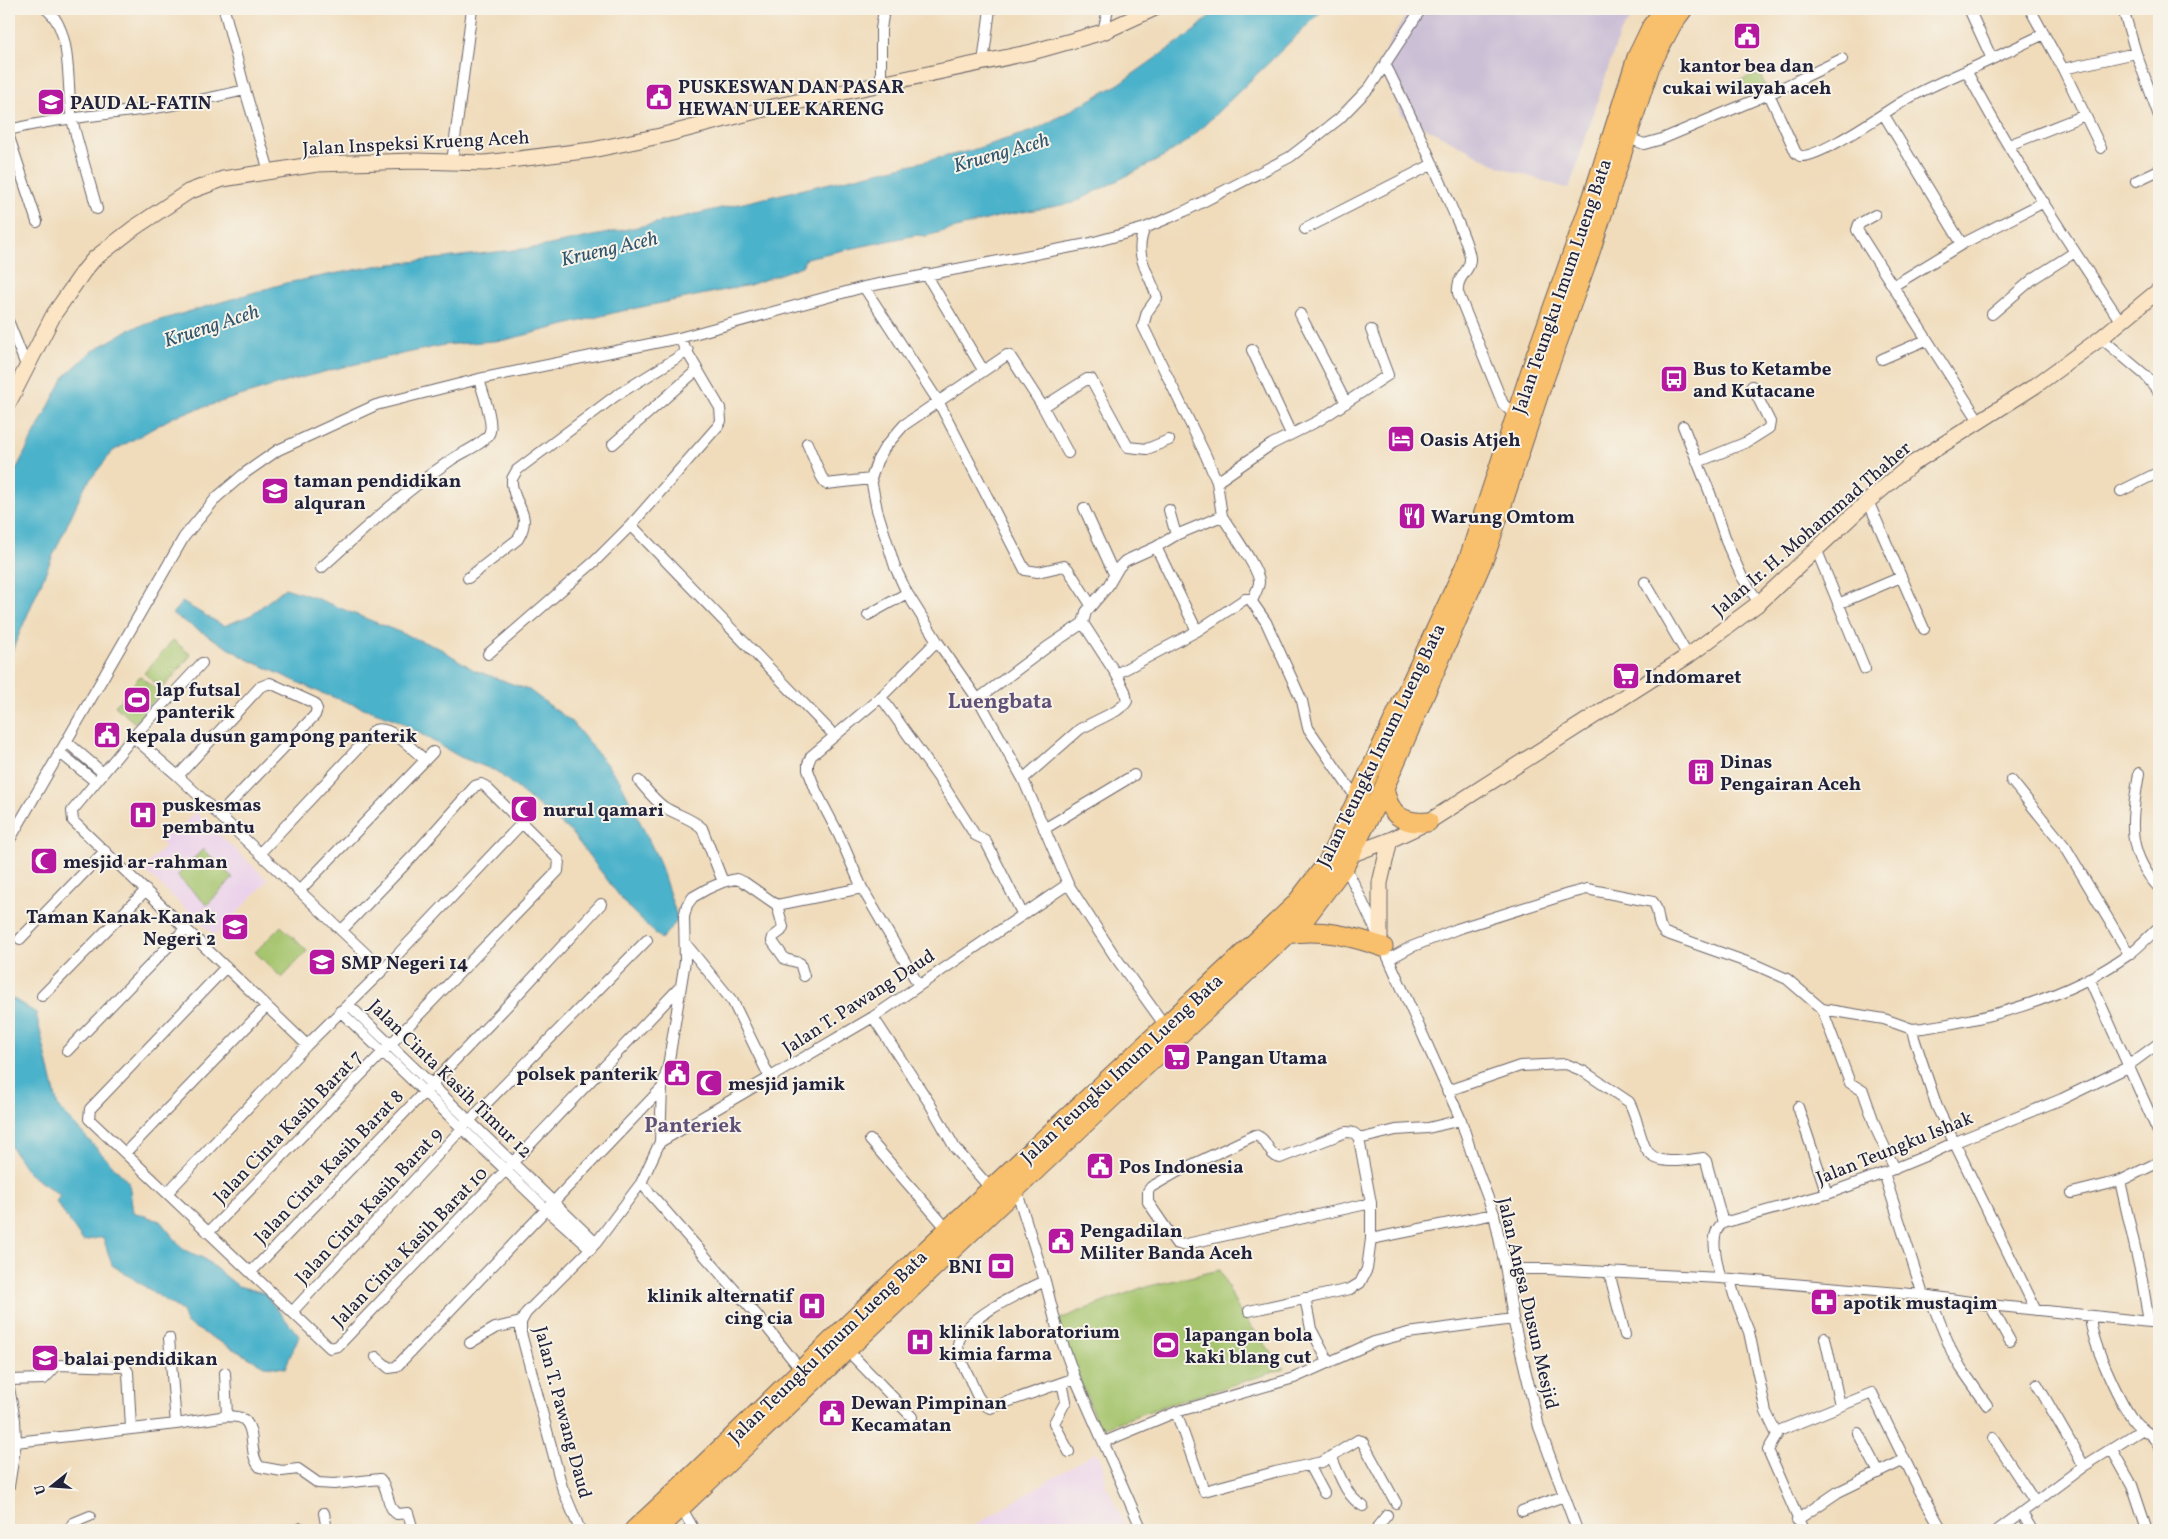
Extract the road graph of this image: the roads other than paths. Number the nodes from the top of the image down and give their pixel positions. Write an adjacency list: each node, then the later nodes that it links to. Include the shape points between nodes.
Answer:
1 (46, 9): 29 (street, via 56,20 66,47)
2 (224, 9): 24 (street)
3 (472, 9): 35 (street)
4 (884, 9): 23 (street)
5 (990, 9): 19 (street)
6 (1108, 9): 14 (street)
7 (1153, 9): 14 (street, Jalan Inspeksi Krueng Aceh)
8 (1421, 9): 20 (street)
9 (1665, 9): 31 (highway, Jalan Teungku Imum Lueng Bata, via 1642,45)
10 (1683, 9): 31 (highway, Jalan Teungku Imum Lueng Bata, via 1650,66)
11 (1970, 9): 18 (street)
12 (2030, 9): 15 (street)
13 (2123, 9): 16 (street)
14 (1103, 32): 19 (street, Jalan Inspeksi Krueng Aceh)
15 (2044, 34): 18 (street); 21 (street)
16 (2136, 53): 21 (street); 28 (street)
17 (1842, 59): 25 (street)
18 (1992, 59): 22 (street)
19 (983, 63): 23 (street, Jalan Inspeksi Krueng Aceh)
20 (1385, 64): 36 (street); 44 (street, via 1370,87 1339,119 1290,157 1232,189)
21 (2063, 68): 26 (street)
22 (1967, 72): 27 (street, via 1916,94); 33 (street)
23 (880, 84): 35 (street, Jalan Inspeksi Krueng Aceh, via 592,150 493,162)
24 (245, 90): 29 (street, via 200,101); 38 (street)
25 (1770, 94): 27 (street, via 1800,156 1819,151); 31 (street, via 1644,144)
26 (2085, 114): 33 (street); 34 (street)
27 (1884, 115): 46 (street)
28 (2159, 116)
29 (72, 117): 30 (street); 41 (street)
30 (9, 130)
31 (1620, 134): 73 (highway, Jalan Teungku Imum Lueng Bata, via 1593,196); 100 (highway, Jalan Teungku Imum Lueng Bata, via 1486,552)
32 (9, 137): 43 (street)
33 (2009, 145): 40 (street)
34 (2101, 148)
35 (452, 162): 38 (street, Jalan Inspeksi Krueng Aceh, via 317,164)
36 (1433, 164): 45 (street); 73 (street, via 1470,259 1458,282 1458,293 1503,404)
37 (2159, 170): 39 (street)
38 (269, 171): 63 (street, Jalan Inspeksi Krueng Aceh, via 223,179 188,192 104,250 84,271 54,314)
39 (2136, 181)
40 (2044, 202): 46 (street); 47 (street)
41 (97, 209)
42 (1875, 215): 49 (street, via 1859,224 1857,230)
43 (37, 222)
44 (1145, 228): 48 (street, via 1087,244); 84 (street, via 1140,242 1140,257 1157,298 1143,326)
45 (1305, 229)
46 (1962, 244): 49 (street)
47 (2075, 252): 53 (street, via 2034,278); 54 (street)
48 (926, 274): 50 (street); 65 (street)
49 (1893, 286): 59 (street)
50 (864, 287): 57 (street); 69 (street)
51 (2159, 290): 54 (street, Jalan Ir. H. Mohammad Thaher)
52 (1300, 314): 71 (street)
53 (1992, 314)
54 (2121, 322): 58 (street, Jalan Ir. H. Mohammad Thaher)
55 (9, 323): 63 (street)
56 (1371, 330): 71 (street, via 1388,375)
57 (679, 338): 61 (street); 66 (street)
58 (2100, 338): 68 (street, via 2145,375); 74 (street, Jalan Ir. H. Mohammad Thaher, via 2035,386)
59 (1926, 340): 62 (street); 74 (street)
60 (1252, 350): 76 (street)
61 (688, 351): 64 (street); 97 (street, via 614,397 517,470 512,484 525,517 523,530 518,539)
62 (1882, 359)
63 (27, 368): 70 (street, Jalan Inspeksi Krueng Aceh)
64 (697, 370): 79 (street); 90 (street, via 720,408 721,421)
65 (983, 370): 69 (street); 72 (street, via 1010,356)
66 (478, 379): 94 (street, via 490,419 487,437 442,466); 119 (street, via 376,405 278,450 245,473 217,498 184,537)
67 (1752, 386): 81 (street, via 1770,422 1769,428 1747,442)
68 (2159, 392)
69 (938, 401): 83 (street, via 904,425 885,447); 104 (street, via 1025,570 1038,572 1064,566)
70 (9, 402)
71 (1346, 402): 76 (street)
72 (1043, 407): 77 (street, via 1091,379 1128,447 1147,449); 80 (street)
73 (1516, 417): 100 (highway, Jalan Teungku Imum Lueng Bata)
74 (1979, 421): 86 (street, Jalan Ir. H. Mohammad Thaher, via 1912,464)
75 (1683, 426): 81 (street)
76 (1291, 434): 84 (street)
77 (1169, 440)
78 (807, 442): 83 (street, via 826,484)
79 (613, 444)
80 (1068, 454)
81 (1698, 462): 102 (street, via 1728,546 1742,577)
82 (2159, 472): 85 (street)
83 (871, 479): 99 (street, via 885,542)
84 (1217, 482): 89 (street)
85 (2121, 491)
86 (1868, 501): 93 (street, Jalan Ir. H. Mohammad Thaher); 96 (street)
87 (1084, 508): 95 (street)
88 (1170, 510): 91 (street)
89 (1222, 516): 91 (street); 101 (street, via 1259,579)
90 (631, 525): 110 (street, via 595,561); 117 (street)
91 (1176, 535): 92 (street)
92 (1156, 547): 95 (street, via 1125,561); 108 (street)
93 (1817, 551): 102 (street, Jalan Ir. H. Mohammad Thaher); 103 (street)
94 (321, 568)
95 (1114, 574): 104 (street, via 1108,586)
96 (1901, 577): 103 (street); 107 (street)
97 (468, 578)
98 (1645, 582): 111 (street)
99 (907, 593): 105 (street); 109 (street)
100 (1458, 598): 131 (highway, Jalan Teungku Imum Lueng Bata); 132 (highway, Jalan Teungku Imum Lueng Bata)
101 (1252, 601): 108 (street, via 1245,599); 132 (street, via 1266,622 1302,700 1308,728)
102 (1759, 603): 111 (street, Jalan Ir. H. Mohammad Thaher)
103 (1838, 604): 113 (street)
104 (1090, 605): 106 (street)
105 (868, 615)
106 (1083, 623): 114 (street); 116 (street)
107 (1924, 629)
108 (1197, 631): 114 (street)
109 (937, 641): 115 (street); 116 (street)
110 (488, 654)
111 (1688, 656): 134 (street, Jalan Ir. H. Mohammad Thaher)
112 (202, 664): 118 (street)
113 (1865, 669)
114 (1116, 674): 127 (street, via 1125,691 1125,704 1080,730)
115 (882, 698): 117 (street); 150 (street, via 975,835 985,840)
116 (978, 699): 127 (street)
117 (834, 736): 144 (street, via 811,756 808,770)
118 (133, 737): 124 (street); 126 (street, Jalan Cinta Kasih Timur 12)
119 (67, 742): 120 (street); 124 (street)
120 (59, 752): 130 (street); 138 (street)
121 (433, 752): 122 (street)
122 (425, 760): 140 (street, via 390,731 381,728 370,734); 147 (street)
123 (2139, 772): 145 (street, via 2132,826 2134,848)
124 (104, 773): 130 (street)
125 (1134, 775): 136 (street)
126 (178, 776): 133 (street, Jalan Cinta Kasih Timur 12); 133 (street, via 260,687 274,685 314,703 316,715)
127 (1023, 779): 136 (street)
128 (2011, 780): 159 (street, via 2066,848)
129 (639, 781): 142 (street, via 664,807 702,828)
130 (96, 782): 139 (street, via 72,811 72,817)
131 (1384, 788): 134 (highway, via 1392,811 1405,820); 141 (highway, Jalan Teungku Imum Lueng Bata)
132 (1357, 799): 171 (highway, Jalan Teungku Imum Lueng Bata, via 1328,862 1296,905)
133 (219, 815): 140 (street, Jalan Cinta Kasih Timur 12)
134 (1428, 822): 137 (street, Jalan Ir. H. Mohammad Thaher)
135 (522, 823): 153 (street, via 485,786 475,786); 161 (street); 173 (street, Jalan Cinta Kasih Barat 7, via 557,857 560,863 558,871)
136 (1044, 829): 143 (street)
137 (1390, 840): 141 (street, Jalan Ir. H. Mohammad Thaher); 158 (street, via 1380,883)
138 (9, 841)
139 (105, 850): 146 (street); 155 (street)
140 (260, 853): 147 (street, Jalan Cinta Kasih Timur 12)
141 (1347, 860): 154 (highway, Jalan Teungku Imum Lueng Bata, via 1306,917); 158 (street, Jalan Angsa Dusun Mesjid)
142 (723, 882): 149 (street, via 740,880); 157 (street, via 693,897 686,905)
143 (1068, 884): 150 (street, Jalan T. Pawang Daud); 171 (street)
144 (862, 888): 149 (street); 164 (street)
145 (2159, 888)
146 (146, 890): 152 (street); 166 (street)
147 (300, 890): 153 (street, Jalan Cinta Kasih Timur 12)
148 (601, 904): 181 (street, Jalan Cinta Kasih Barat 8)
149 (778, 905): 162 (street, via 783,928 772,942 785,959 800,963)
150 (1023, 915): 164 (street, Jalan T. Pawang Daud)
151 (2159, 927): 159 (street)
152 (185, 929): 160 (street); 176 (street)
153 (342, 930): 161 (street, Jalan Cinta Kasih Timur 12)
154 (1287, 934): 158 (highway, via 1307,931 1332,933); 178 (highway, Jalan Teungku Imum Lueng Bata)
155 (20, 939)
156 (647, 940): 187 (street, Jalan Cinta Kasih Barat 9)
157 (685, 943): 165 (street); 180 (street, via 733,1002)
158 (1384, 949): 169 (street, via 1411,947 1457,929 1587,889 1653,902 1657,907 1658,925 1665,933 1758,966 1787,980); 184 (street, Jalan Angsa Dusun Mesjid)
159 (2129, 954): 163 (street)
160 (226, 967): 167 (street); 193 (street, via 90,1109 90,1122)
161 (383, 970): 168 (street, Jalan Cinta Kasih Timur 12)
162 (804, 976)
163 (2089, 978): 172 (street, via 2059,994 2020,1007 1935,1027); 179 (street)
164 (918, 984): 170 (street, Jalan T. Pawang Daud)
165 (680, 987): 182 (street); 194 (street, Jalan Cinta Kasih Barat 10)
166 (42, 996)
167 (266, 1006): 175 (street); 193 (street)
168 (344, 1008): 173 (street, Jalan Cinta Kasih Timur 12); 175 (street); 177 (street)
169 (1822, 1009): 172 (street, via 1884,1018); 196 (street, via 1850,1083 1863,1091)
170 (873, 1016): 180 (street, Jalan T. Pawang Daud); 201 (street, via 930,1104 954,1148)
171 (1166, 1027): 178 (highway, Jalan Teungku Imum Lueng Bata)
172 (1912, 1028): 192 (street, via 1936,1107)
173 (390, 1043): 177 (street, Jalan Cinta Kasih Barat 7); 181 (street, Jalan Cinta Kasih Timur 12)
174 (2159, 1043): 179 (street, Jalan Teungku Ishak)
175 (307, 1045): 203 (street)
176 (67, 1051)
177 (383, 1052): 183 (street); 212 (street, Jalan Cinta Kasih Barat 7)
178 (1135, 1066): 201 (highway, Jalan Teungku Imum Lueng Bata); 202 (highway, Jalan Teungku Imum Lueng Bata)
179 (2129, 1066): 188 (street); 192 (street, Jalan Teungku Ishak, via 2062,1099)
180 (770, 1078): 191 (street, Jalan T. Pawang Daud)
181 (432, 1084): 183 (street, Jalan Cinta Kasih Barat 8); 187 (street, Jalan Cinta Kasih Timur 12)
182 (662, 1088): 191 (street); 206 (street)
183 (424, 1091): 187 (street); 216 (street, Jalan Cinta Kasih Barat 8)
184 (1447, 1091): 186 (street, Jalan Angsa Dusun Mesjid); 210 (street, via 1520,1066 1566,1064 1583,1070 1629,1102 1644,1147 1651,1155 1673,1163 1703,1158 1706,1161)
185 (1798, 1107): 205 (street)
186 (1461, 1120): 189 (street); 209 (street, Jalan Angsa Dusun Mesjid)
187 (466, 1125): 194 (street, Jalan Cinta Kasih Timur 12); 197 (street); 225 (street, Jalan Cinta Kasih Barat 9)
188 (2159, 1134)
189 (1359, 1139): 207 (street); 207 (street, via 1352,1132 1346,1132 1280,1158 1271,1154 1260,1136 1255,1135 1178,1171 1152,1187 1148,1192 1148,1202 1176,1243 1182,1245)
190 (870, 1140): 211 (street)
191 (660, 1142): 200 (street, Jalan T. Pawang Daud)
192 (1953, 1142): 196 (street, Jalan Teungku Ishak); 223 (street)
193 (125, 1153): 203 (street)
194 (514, 1162): 197 (street, Jalan Cinta Kasih Barat 10); 206 (street, Jalan Cinta Kasih Timur 12)
195 (2159, 1162): 199 (street)
196 (1895, 1169): 198 (street, Jalan Teungku Ishak)
197 (506, 1171): 208 (street); 225 (street, Jalan Cinta Kasih Barat 10, via 338,1346 328,1347)
198 (1884, 1173): 205 (street, Jalan Teungku Ishak); 220 (street)
199 (2120, 1181): 204 (street); 229 (street)
200 (641, 1183): 214 (street, Jalan T. Pawang Daud); 238 (street)
201 (991, 1189): 211 (highway, Jalan Teungku Imum Lueng Bata)
202 (1016, 1189): 219 (street); 235 (highway, Jalan Teungku Imum Lueng Bata)
203 (167, 1193): 212 (street)
204 (2072, 1193)
205 (1828, 1194): 210 (street, Jalan Teungku Ishak)
206 (554, 1201): 208 (street); 214 (street, Jalan Cinta Kasih Timur 12)
207 (1372, 1203): 213 (street)
208 (546, 1209): 214 (street); 236 (street, via 396,1367 389,1368)
209 (1494, 1214): 213 (street); 215 (street, Jalan Angsa Dusun Mesjid)
210 (1723, 1223): 218 (street, via 1716,1229 1714,1237)
211 (948, 1230): 238 (highway, Jalan Teungku Imum Lueng Bata)
212 (208, 1233): 216 (street)
213 (1370, 1239): 221 (street, via 1367,1269 1360,1283 1350,1289)
214 (594, 1246): 228 (street, Jalan T. Pawang Daud, via 526,1313)
215 (1506, 1271): 217 (street, via 1520,1268); 227 (street, Jalan Angsa Dusun Mesjid)
216 (251, 1272): 225 (street)
217 (1609, 1272): 218 (street); 230 (street)
218 (1725, 1279): 220 (street); 253 (street, via 1749,1332 1766,1412)
219 (1045, 1281): 240 (street); 242 (street, via 999,1303 962,1332 959,1353 976,1393 990,1408)
220 (1927, 1296): 222 (street); 246 (street, via 1952,1352)
221 (1305, 1298): 224 (street); 237 (street, via 1311,1330)
222 (1990, 1305): 223 (street); 233 (street)
223 (2036, 1310): 226 (street)
224 (1249, 1311)
225 (292, 1312)
226 (2091, 1316): 229 (street); 252 (street, via 2091,1326 2103,1362 2133,1421)
227 (1513, 1320): 237 (street, via 1408,1333 1374,1342); 268 (street, Jalan Angsa Dusun Mesjid, via 1539,1427)
228 (522, 1322): 234 (street, via 496,1328); 282 (street, Jalan T. Pawang Daud, via 521,1333 562,1487)
229 (2154, 1322)
230 (1625, 1335)
231 (169, 1338): 250 (street)
232 (1825, 1338): 245 (street)
233 (2010, 1341)
234 (470, 1343)
235 (847, 1350): 249 (street); 272 (highway, Jalan Teungku Imum Lueng Bata)
236 (376, 1356)
237 (1329, 1363): 247 (street, via 1294,1378)
238 (801, 1370): 283 (highway, Jalan Teungku Imum Lueng Bata)
239 (225, 1373): 248 (street)
240 (1075, 1378): 242 (street); 257 (street)
241 (9, 1380): 251 (street, via 44,1379 57,1365 125,1367)
242 (1062, 1383): 260 (street, via 1066,1401 1054,1423)
243 (2037, 1384): 264 (street)
244 (9, 1388): 256 (street)
245 (1840, 1405): 253 (street); 262 (street, via 1873,1394)
246 (1987, 1405)
247 (1176, 1412): 257 (street); 263 (street, via 1204,1491)
248 (228, 1416): 250 (street); 281 (street, via 241,1418 247,1424 260,1468 298,1469 316,1482 334,1484 380,1479 392,1510 397,1514 408,1513)
249 (912, 1417)
250 (176, 1424): 251 (street)
251 (131, 1428): 256 (street)
252 (2143, 1429): 258 (street, via 2153,1436); 259 (street)
253 (1776, 1432): 278 (street, via 1776,1439 1768,1450)
254 (1858, 1433): 265 (street)
255 (1993, 1438): 269 (street)
256 (16, 1442): 266 (street)
257 (1104, 1442): 286 (street)
258 (2159, 1447)
259 (2111, 1448): 264 (street); 293 (street, via 2132,1485)
260 (1069, 1452)
261 (1331, 1456): 263 (street); 270 (street, via 1358,1440 1362,1441); 271 (street, via 1355,1502)
262 (1904, 1460): 265 (street); 290 (street)
263 (1309, 1465): 267 (street)
264 (2084, 1466): 269 (street)
265 (1878, 1471): 278 (street, via 1838,1492)
266 (9, 1486)
267 (1324, 1493)
268 (1564, 1496): 273 (street); 288 (street, Jalan Angsa Dusun Mesjid)
269 (2035, 1502): 275 (street)
270 (1396, 1503)
271 (1363, 1506)
272 (682, 1508): 284 (highway, Jalan Teungku Imum Lueng Bata); 285 (street)
273 (1522, 1511)
274 (324, 1513): 280 (street)
275 (2022, 1513): 291 (street); 292 (street)
276 (1388, 1515): 287 (street, via 1378,1526)
277 (90, 1516): 279 (street, via 73,1523)
278 (1797, 1520): 289 (street)
279 (70, 1530)
280 (327, 1530)
281 (413, 1530)
282 (580, 1530)
283 (634, 1530)
284 (657, 1530)
285 (694, 1530)
286 (1142, 1530)
287 (1381, 1530)
288 (1577, 1530)
289 (1803, 1530)
290 (1942, 1530)
291 (1998, 1530)
292 (2032, 1530)
293 (2147, 1530)

